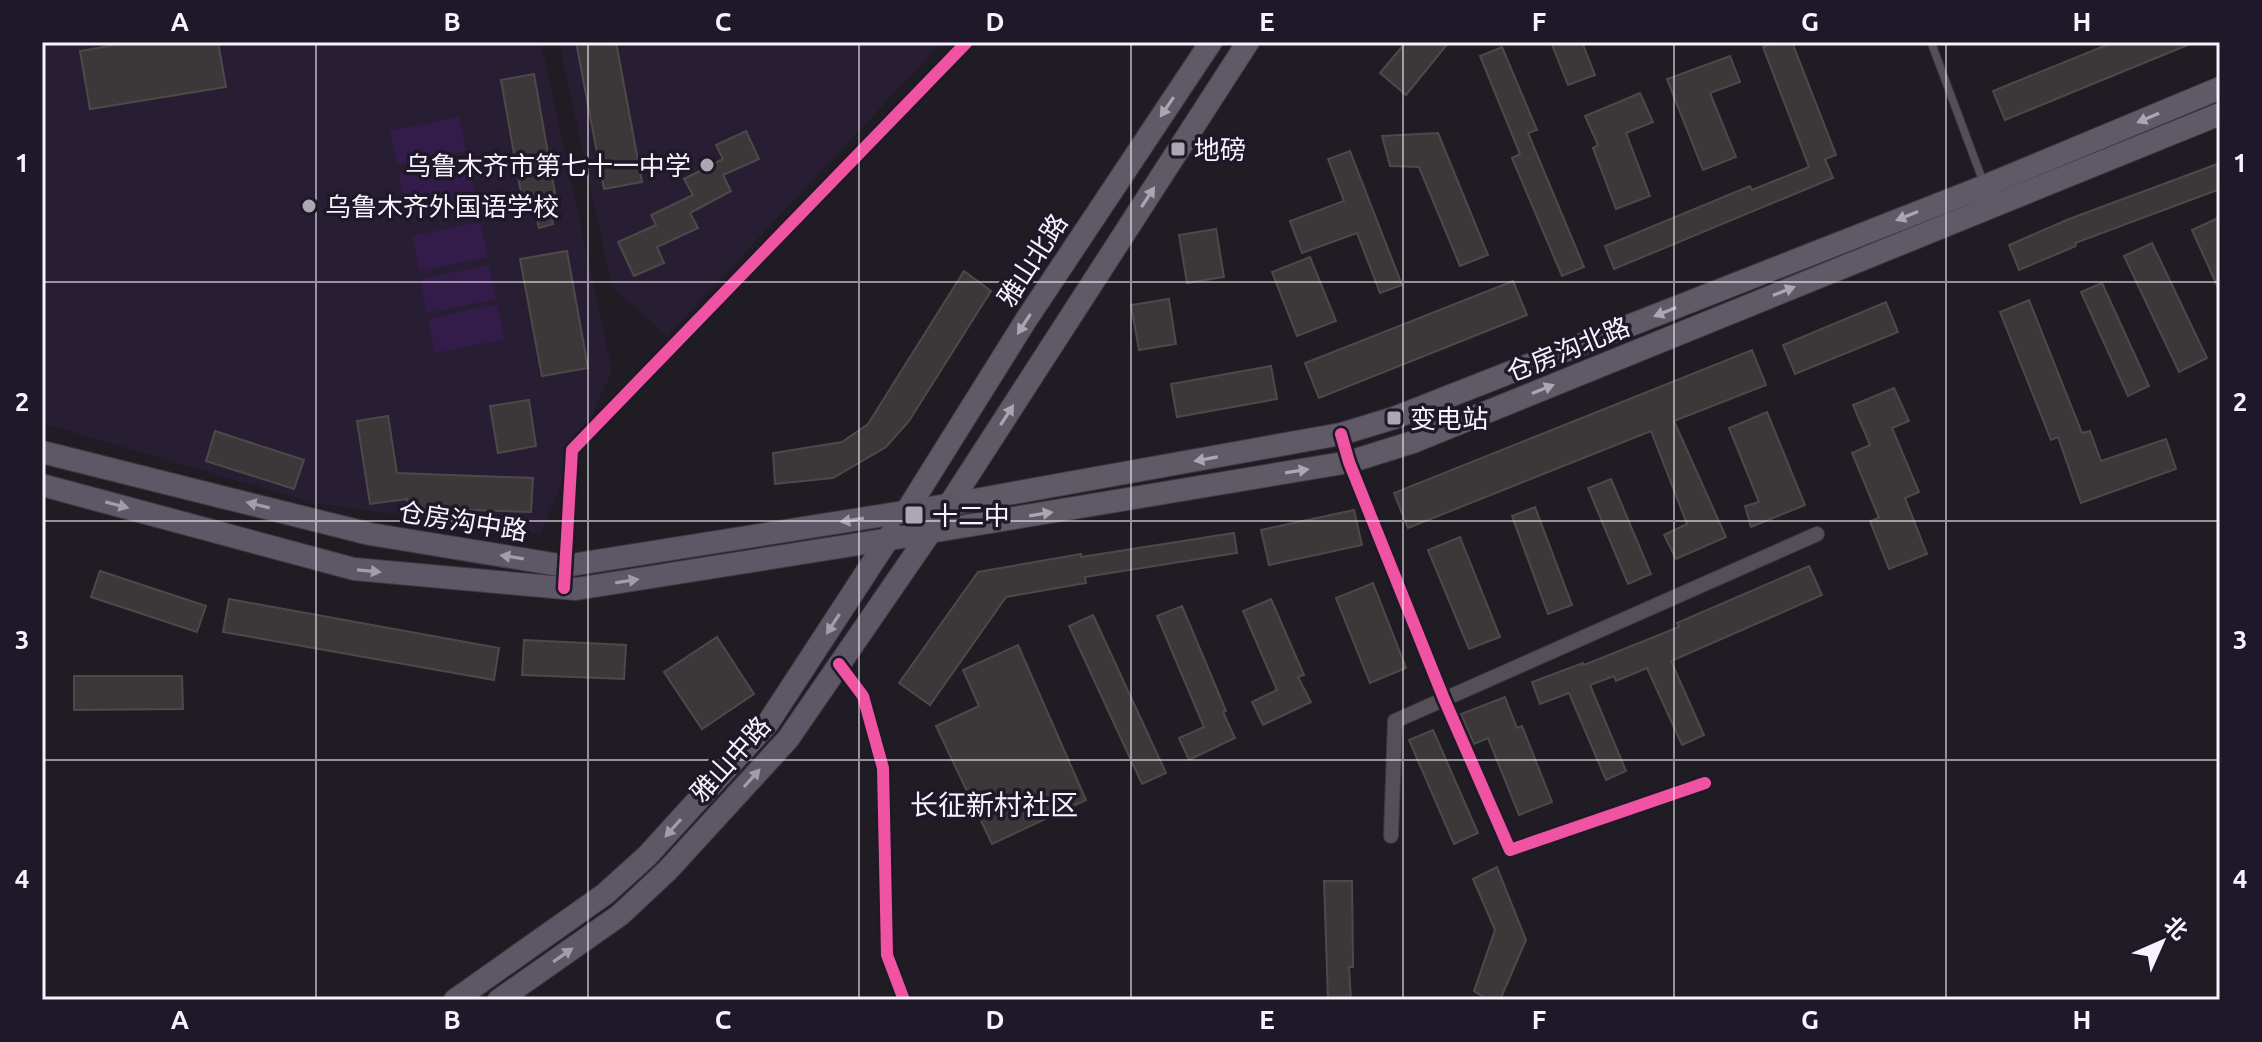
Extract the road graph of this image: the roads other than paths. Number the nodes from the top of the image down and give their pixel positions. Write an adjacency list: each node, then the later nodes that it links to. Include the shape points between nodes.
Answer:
1 (967, 42): 16 (street, via 572,450)
2 (1211, 42): 13 (main road, 雅山北路, one-way to 13)
3 (1248, 42): 12 (main road, one-way to 3)
4 (1931, 42): 7 (lane)
5 (2220, 88): 7 (main road, 仓房沟北路, one-way to 7)
6 (2220, 114): 10 (main road, 仓房沟北路, one-way to 6, via 1413,442)
7 (1985, 186): 8 (main road, 仓房沟北路, one-way to 8, via 1394,418)
8 (1341, 434): 10 (street); 12 (main road, 仓房沟北路, one-way to 12)
9 (42, 452): 16 (highway, 仓房沟中路, one-way to 9, via 370,534)
10 (1349, 462): 15 (main road, 仓房沟北路, one-way to 10); 19 (street)
11 (42, 485): 17 (highway, 仓房沟中路, one-way to 17, via 354,569)
12 (939, 506): 13 (highway, 仓房沟中路); 15 (highway, 雅山中路)
13 (906, 512): 15 (highway, 雅山中路); 16 (highway, 仓房沟中路, one-way to 16)
14 (1817, 534): 19 (street)
15 (909, 535): 17 (highway, 仓房沟中路, one-way to 15); 18 (highway, 雅山中路); 22 (highway, 雅山中路, one-way to 22, via 768,723 647,856 605,894)
16 (565, 566): 17 (street)
17 (564, 588)
18 (839, 664): 23 (highway, 雅山中路, one-way to 18, via 620,915 668,870 788,739); 24 (street, via 863,696 883,768 887,955)
19 (1444, 699): 20 (street, via 1510,850); 21 (street, via 1395,721)
20 (1705, 783)
21 (1391, 836)
22 (455, 1000)
23 (499, 1000)
24 (904, 1000)

